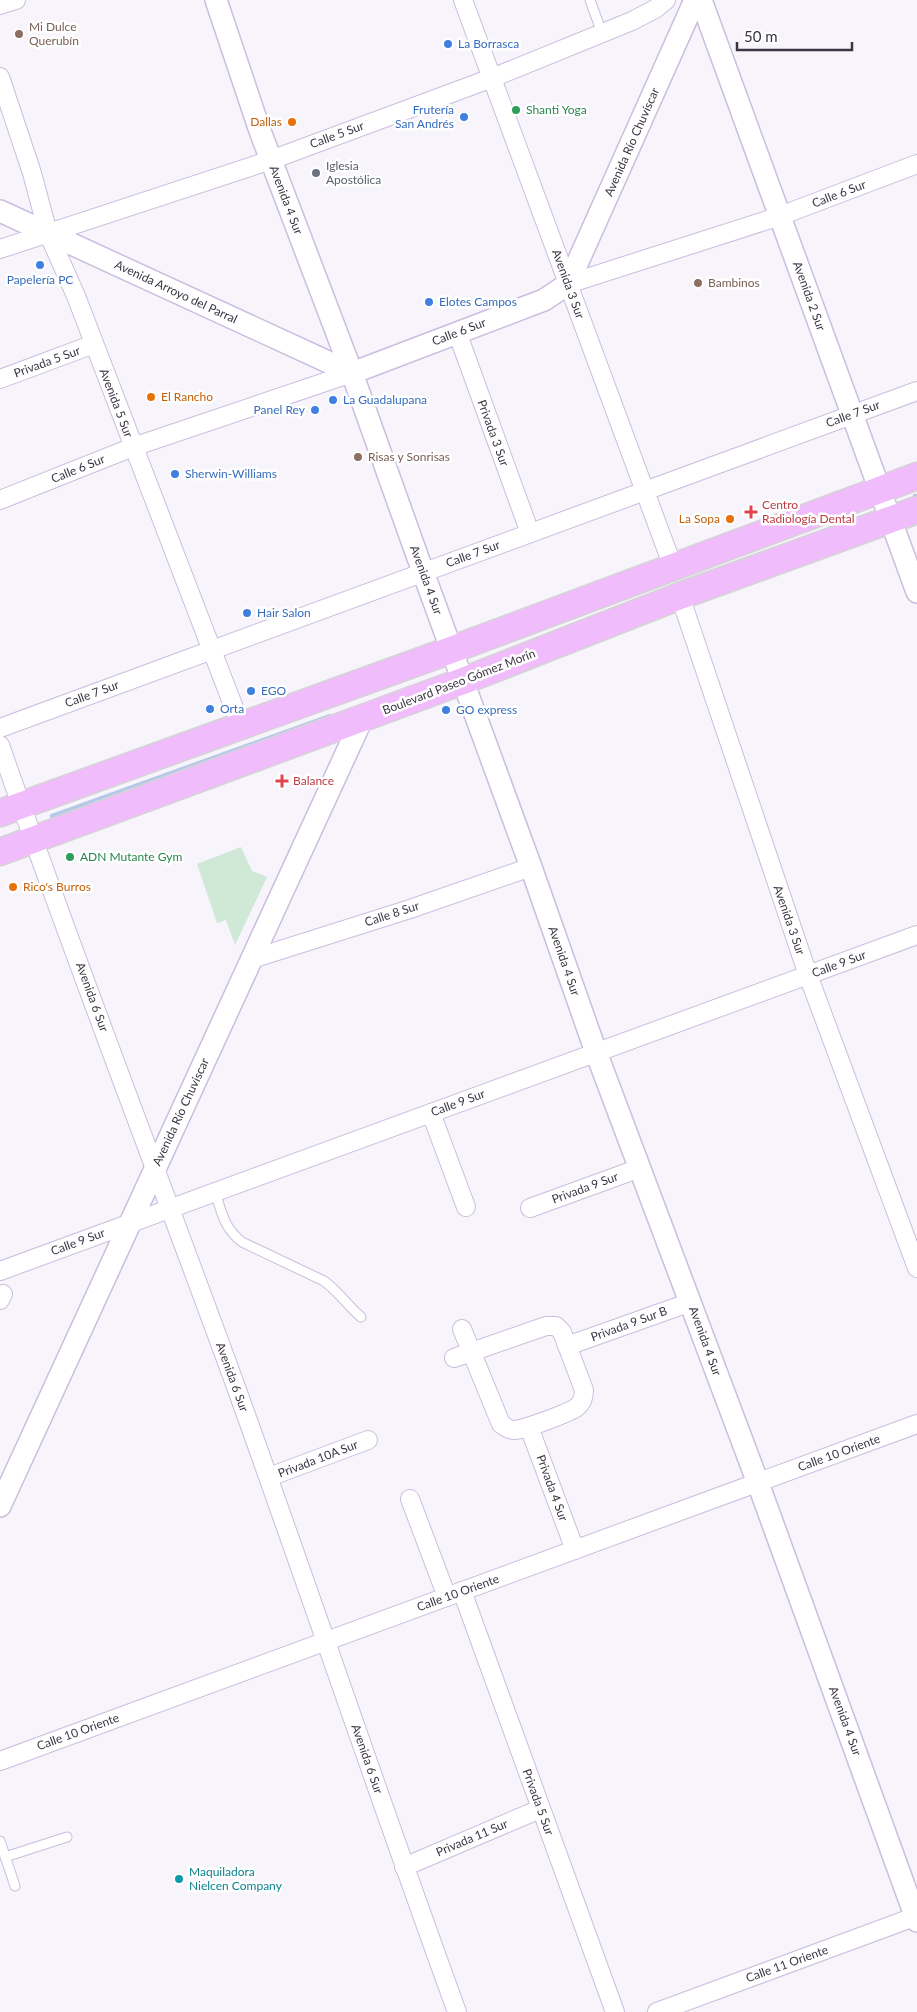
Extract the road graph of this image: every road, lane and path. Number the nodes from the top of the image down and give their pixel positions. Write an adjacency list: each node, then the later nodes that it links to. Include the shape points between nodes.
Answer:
1 (16, 0): 8 (street)
2 (216, 0): 12 (street, Avenida 4 Sur)
3 (464, 0): 11 (street, Avenida 3 Sur)
4 (590, 0): 9 (lane)
5 (666, 0): 9 (street, Calle 5 Sur, via 655,9)
6 (695, 0): 18 (street, Avenida Río Chuvíscar)
7 (701, 0): 15 (street, Avenida 2 Sur)
8 (0, 5)
9 (602, 33): 11 (street, Calle 5 Sur)
10 (0, 77): 16 (street, Avenida 5 Sur)
11 (492, 78): 12 (street, Calle 5 Sur); 18 (street, Avenida 3 Sur)
12 (271, 160): 16 (street, Calle 5 Sur); 21 (street, Avenida 4 Sur)
13 (917, 164): 15 (street, Calle 6 Sur)
14 (0, 210): 16 (street, Avenida Arroyo del Parral)
15 (780, 216): 18 (street, Calle 6 Sur); 24 (street, Avenida 2 Sur)
16 (48, 233): 17 (street, Calle 5 Sur); 20 (street, Avenida 5 Sur); 21 (street, Avenida Arroyo del Parral)
17 (0, 249)
18 (568, 284): 19 (street, Calle 6 Sur, via 544,300); 28 (street, Avenida 3 Sur)
19 (458, 332): 21 (street, Calle 6 Sur); 32 (street, Privada 3 Sur)
20 (94, 344): 22 (street, Privada 5 Sur); 25 (street, Avenida 5 Sur)
21 (352, 373): 25 (street, Calle 6 Sur); 34 (street, Avenida 4 Sur)
22 (0, 379)
23 (917, 391): 24 (street, Calle 7 Sur)
24 (852, 415): 27 (street, Avenida 2 Sur); 28 (street, Calle 7 Sur)
25 (133, 448): 29 (street, Calle 6 Sur); 37 (street, Avenida 5 Sur)
26 (917, 476): 27 (main road)
27 (880, 490): 31 (street, Avenida 2 Sur); 33 (main road)
28 (644, 491): 32 (street, Calle 7 Sur); 33 (street, Avenida 3 Sur)
29 (0, 500)
30 (917, 510): 31 (main road, Boulevard Paseo Gómez Morín)
31 (891, 521): 35 (street, Avenida 2 Sur); 36 (main road, Boulevard Paseo Gómez Morín)
32 (530, 533): 34 (street, Calle 7 Sur)
33 (672, 567): 38 (main road)
34 (422, 572): 37 (street, Calle 7 Sur); 38 (street, Avenida 4 Sur)
35 (917, 592)
36 (680, 596): 40 (main road, Boulevard Paseo Gómez Morín); 51 (street, Avenida 3 Sur)
37 (211, 650): 42 (street, Avenida 5 Sur); 43 (street, Calle 7 Sur)
38 (452, 650): 39 (main road); 40 (street, Avenida 4 Sur)
39 (402, 667): 41 (main road, via 373,698); 42 (main road)
40 (463, 681): 41 (main road, Boulevard Paseo Gómez Morín); 48 (street, Avenida 4 Sur)
41 (362, 719): 46 (main road, Boulevard Paseo Gómez Morín); 50 (street, Avenida Río Chuviscar)
42 (241, 726): 45 (main road)
43 (0, 728)
44 (0, 745): 45 (street, Avenida 6 Sur)
45 (10, 809): 46 (street, Avenida 6 Sur)
46 (34, 840): 47 (main road, Boulevard Paseo Gómez Morín); 54 (street, Avenida 6 Sur)
47 (0, 852)
48 (531, 867): 50 (street, Calle 8 Sur); 52 (street, Avenida 4 Sur)
49 (917, 935): 51 (street, Calle 9 Sur)
50 (252, 959): 54 (street, Avenida Río Chuviscar)
51 (808, 975): 52 (street, Calle 9 Sur); 61 (street, Avenida 3 Sur)
52 (596, 1052): 53 (street, Calle 9 Sur); 55 (street, Avenida 4 Sur)
53 (431, 1113): 56 (street, Calle 9 Sur); 57 (street)
54 (155, 1168): 58 (street, Avenida 6 Sur); 60 (street, Avenida Río Chuviscar)
55 (640, 1168): 59 (street, Privada 9 Sur); 63 (street, Avenida 4 Sur)
56 (215, 1192): 58 (street, Calle 9 Sur); 64 (lane, via 226,1226 232,1234 242,1242 324,1281)
57 (466, 1207)
58 (170, 1208): 60 (street, Calle 9 Sur); 72 (street, Avenida 6 Sur)
59 (530, 1208)
60 (130, 1223): 62 (street, Calle 9 Sur); 75 (street, Avenida Río Chuviscar)
61 (917, 1268)
62 (0, 1271)
63 (691, 1302): 66 (street, Privada 9 Sur B); 73 (street, Avenida 4 Sur)
64 (361, 1317)
65 (462, 1329): 67 (street)
66 (567, 1346): 67 (street, via 556,1326 546,1326); 70 (street, via 584,1390 582,1402 572,1410)
67 (472, 1352): 68 (street); 70 (street, via 500,1424 514,1430)
68 (454, 1358)
69 (917, 1424): 73 (street, Calle 10 Oriente)
70 (529, 1427): 76 (street, Privada 4 Sur)
71 (368, 1440): 72 (street, Privada 10A Sur)
72 (268, 1477): 78 (street, Avenida 6 Sur)
73 (758, 1483): 76 (street, Calle 10 Oriente); 86 (street, Avenida 4 Sur)
74 (410, 1499): 77 (street, Privada 5 Sur)
75 (0, 1506)
76 (575, 1550): 77 (street, Calle 10 Oriente)
77 (454, 1594): 78 (street, Calle 10 Oriente); 80 (street, Privada 5 Sur)
78 (326, 1641): 79 (street, Calle 10 Oriente); 84 (street, Avenida 6 Sur)
79 (0, 1761)
80 (540, 1808): 84 (street, Privada 11 Sur); 88 (street, Privada 5 Sur)
81 (67, 1837): 83 (lane)
82 (0, 1841): 83 (lane)
83 (6, 1857): 85 (lane)
84 (404, 1867): 87 (street, Avenida 6 Sur)
85 (15, 1886)
86 (917, 1918): 89 (street, Calle 11 Oriente)
87 (457, 2012)
88 (615, 2012)
89 (657, 2012)

